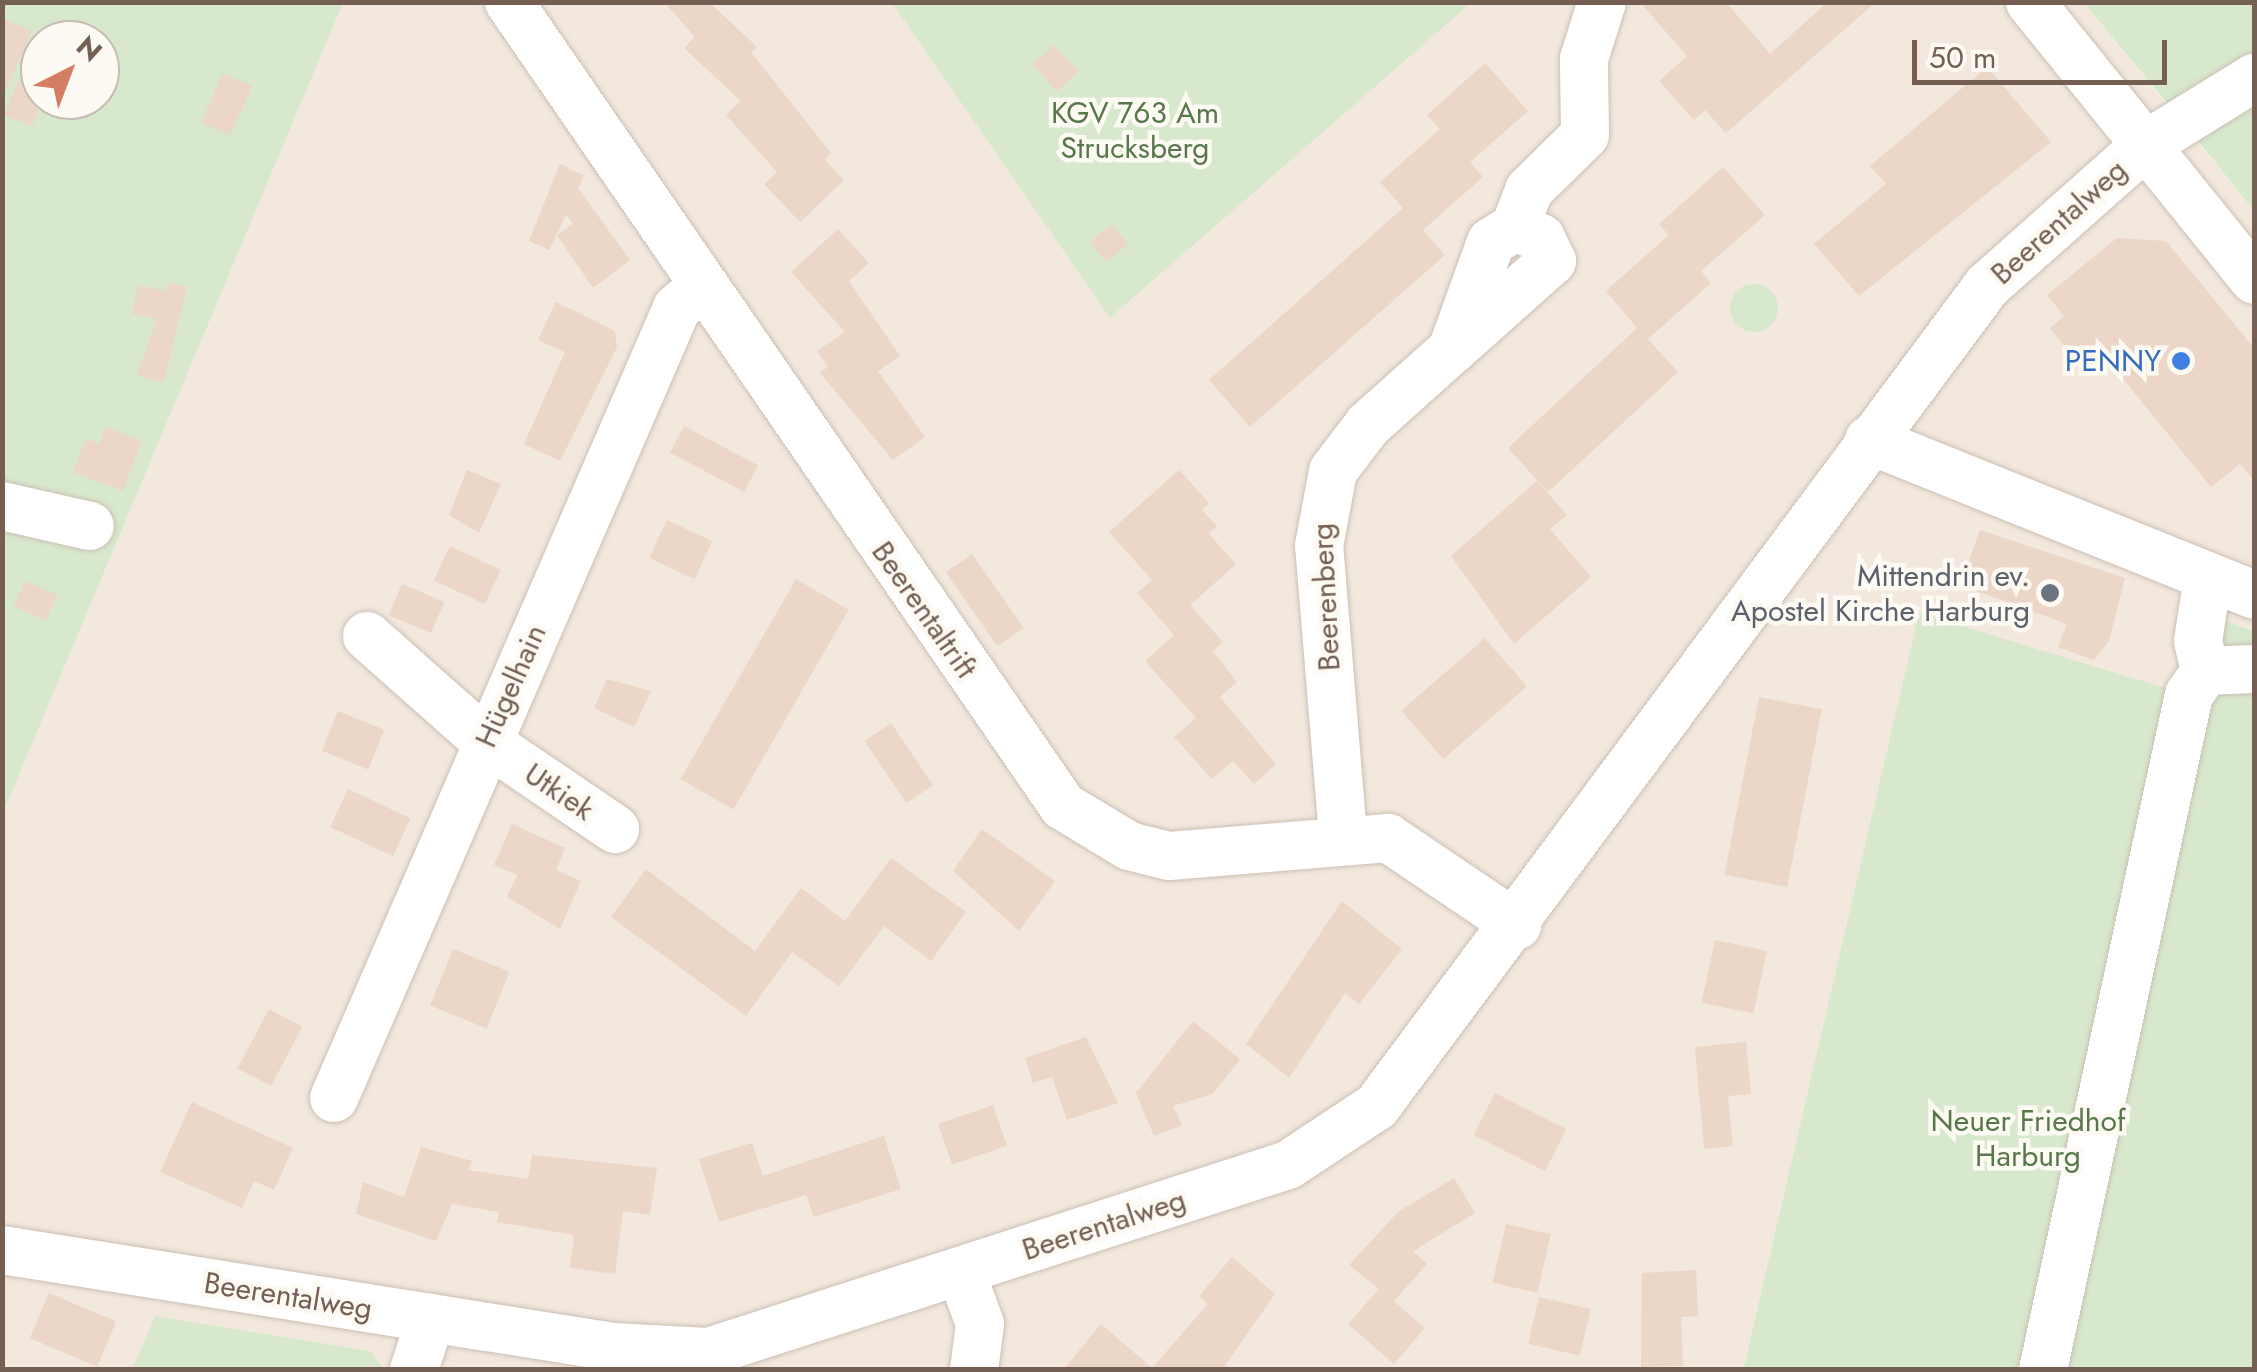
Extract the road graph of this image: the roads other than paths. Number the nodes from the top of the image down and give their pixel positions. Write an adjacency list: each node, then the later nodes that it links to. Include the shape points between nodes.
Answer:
1 (509, 2): 7 (street, Beerentaltrift)
2 (1602, 2): 18 (street, Beerenberg, via 1584,59 1585,135 1529,190 1515,227 1541,238 1552,260 1352,442 1322,507)
3 (2030, 2): 5 (street)
4 (2254, 78): 5 (street)
5 (2146, 144): 6 (street, Beerentalweg); 8 (street, Beerentalweg, via 1987,286)
6 (2254, 280)
7 (702, 285): 16 (street, Hügelhain, via 677,308); 18 (street, Beerentaltrift, via 1063,806 1129,846 1169,856)
8 (1869, 440): 11 (street); 19 (street, Beerentalweg)
9 (2, 506): 10 (street)
10 (90, 526)
11 (2208, 576): 12 (street); 15 (street, via 2198,641)
12 (2254, 596)
13 (367, 636): 16 (street, Utkiek)
14 (2254, 669): 15 (street)
15 (2205, 671): 26 (street, via 2189,695)
16 (487, 742): 17 (street, Utkiek); 20 (street, Hügelhain)
17 (615, 829)
18 (1343, 836): 19 (street, Beerentaltrift, via 1403,844)
19 (1517, 924): 22 (street, Beerentalweg, via 1352,1130 1288,1165)
20 (334, 1098)
21 (2, 1250): 23 (street, Beerentalweg)
22 (960, 1272): 23 (street, Beerentalweg, via 708,1352 613,1347); 25 (street, via 980,1324)
23 (431, 1318): 24 (street)
24 (414, 1370)
25 (974, 1370)
26 (2043, 1370)

